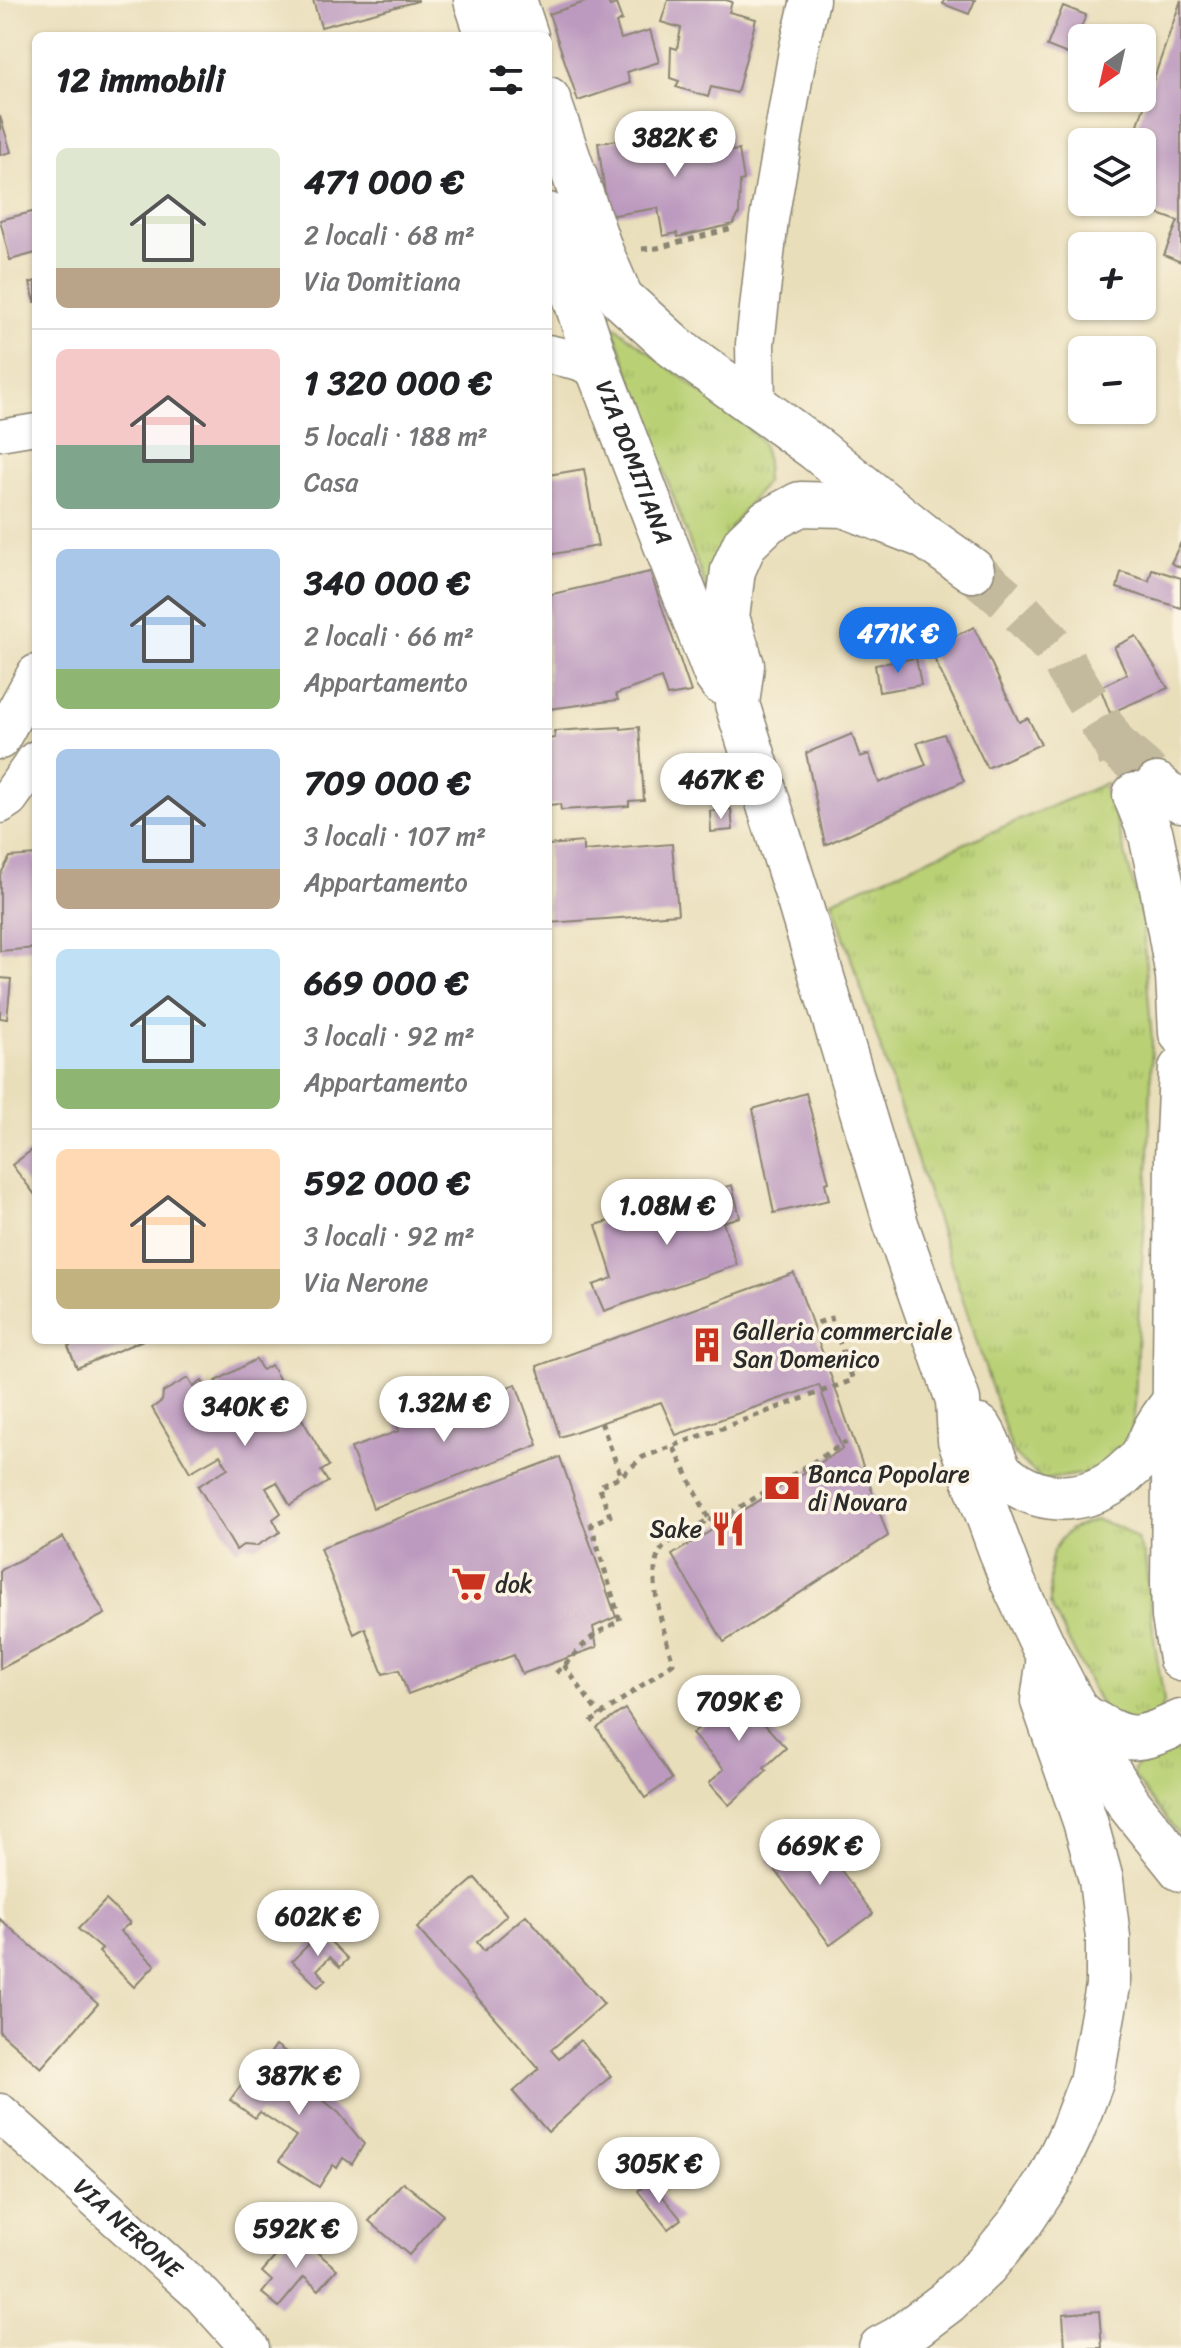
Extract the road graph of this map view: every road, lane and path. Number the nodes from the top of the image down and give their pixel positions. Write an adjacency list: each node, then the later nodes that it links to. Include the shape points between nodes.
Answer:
1 (476, 0): 4 (main road)
2 (514, 0): 5 (main road)
3 (810, 0): 7 (street)
4 (487, 32)
5 (525, 32)
6 (552, 111): 9 (main road)
7 (769, 219): 9 (path, via 657,248); 13 (street, via 755,344)
8 (552, 240): 10 (main road, VIA DOMITIANA)
9 (601, 252): 13 (main road, via 630,307 675,347)
10 (561, 297): 12 (main road, VIA DOMITIANA)
11 (552, 355): 12 (street)
12 (599, 371): 19 (main road, VIA DOMITIANA, via 716,675)
13 (756, 404): 16 (main road)
14 (32, 430): 15 (street)
15 (0, 435)
16 (924, 536): 17 (main road); 19 (main road, via 844,505 800,504 768,521 745,543 733,570 727,617 742,665)
17 (972, 570)
18 (32, 681): 20 (street)
19 (737, 704): 29 (main road, via 896,1224)
20 (0, 740)
21 (32, 766): 23 (street)
22 (1158, 793): 24 (main road, via 1151,835)
23 (0, 804)
24 (1179, 972): 25 (main road)
25 (1181, 1033)
26 (1181, 1069): 28 (main road)
27 (812, 1325): 32 (path, via 831,1318 853,1380)
28 (1175, 1399): 29 (main road, via 1141,1458 1120,1479 1100,1491 1053,1498 1002,1474 985,1435); 35 (main road)
29 (958, 1400): 36 (main road, via 960,1440 1011,1578)
30 (601, 1422): 33 (path)
31 (846, 1442): 34 (path, via 716,1522)
32 (673, 1446): 33 (path, via 643,1457); 34 (path)
33 (621, 1476): 38 (path, via 599,1486 610,1516 591,1524 620,1621 583,1643)
34 (709, 1519): 41 (path, via 662,1547 655,1564 659,1613 673,1663)
35 (1177, 1586): 37 (main road, via 1174,1617)
36 (1049, 1658): 40 (main road); 47 (main road, via 1043,1701 1085,1821 1101,1880 1108,1937 1108,1986 1091,2082 1049,2180 1021,2222 947,2302)
37 (1181, 1659)
38 (564, 1665): 39 (path); 41 (path)
39 (556, 1673)
40 (1077, 1713): 43 (main road, via 1116,1736 1135,1740); 44 (main road, via 1129,1804)
41 (600, 1716): 42 (path)
42 (591, 1722)
43 (1181, 1722)
44 (1181, 1869)
45 (0, 2113): 46 (street, VIA NERONE, via 203,2296)
46 (250, 2348)
47 (881, 2348)

